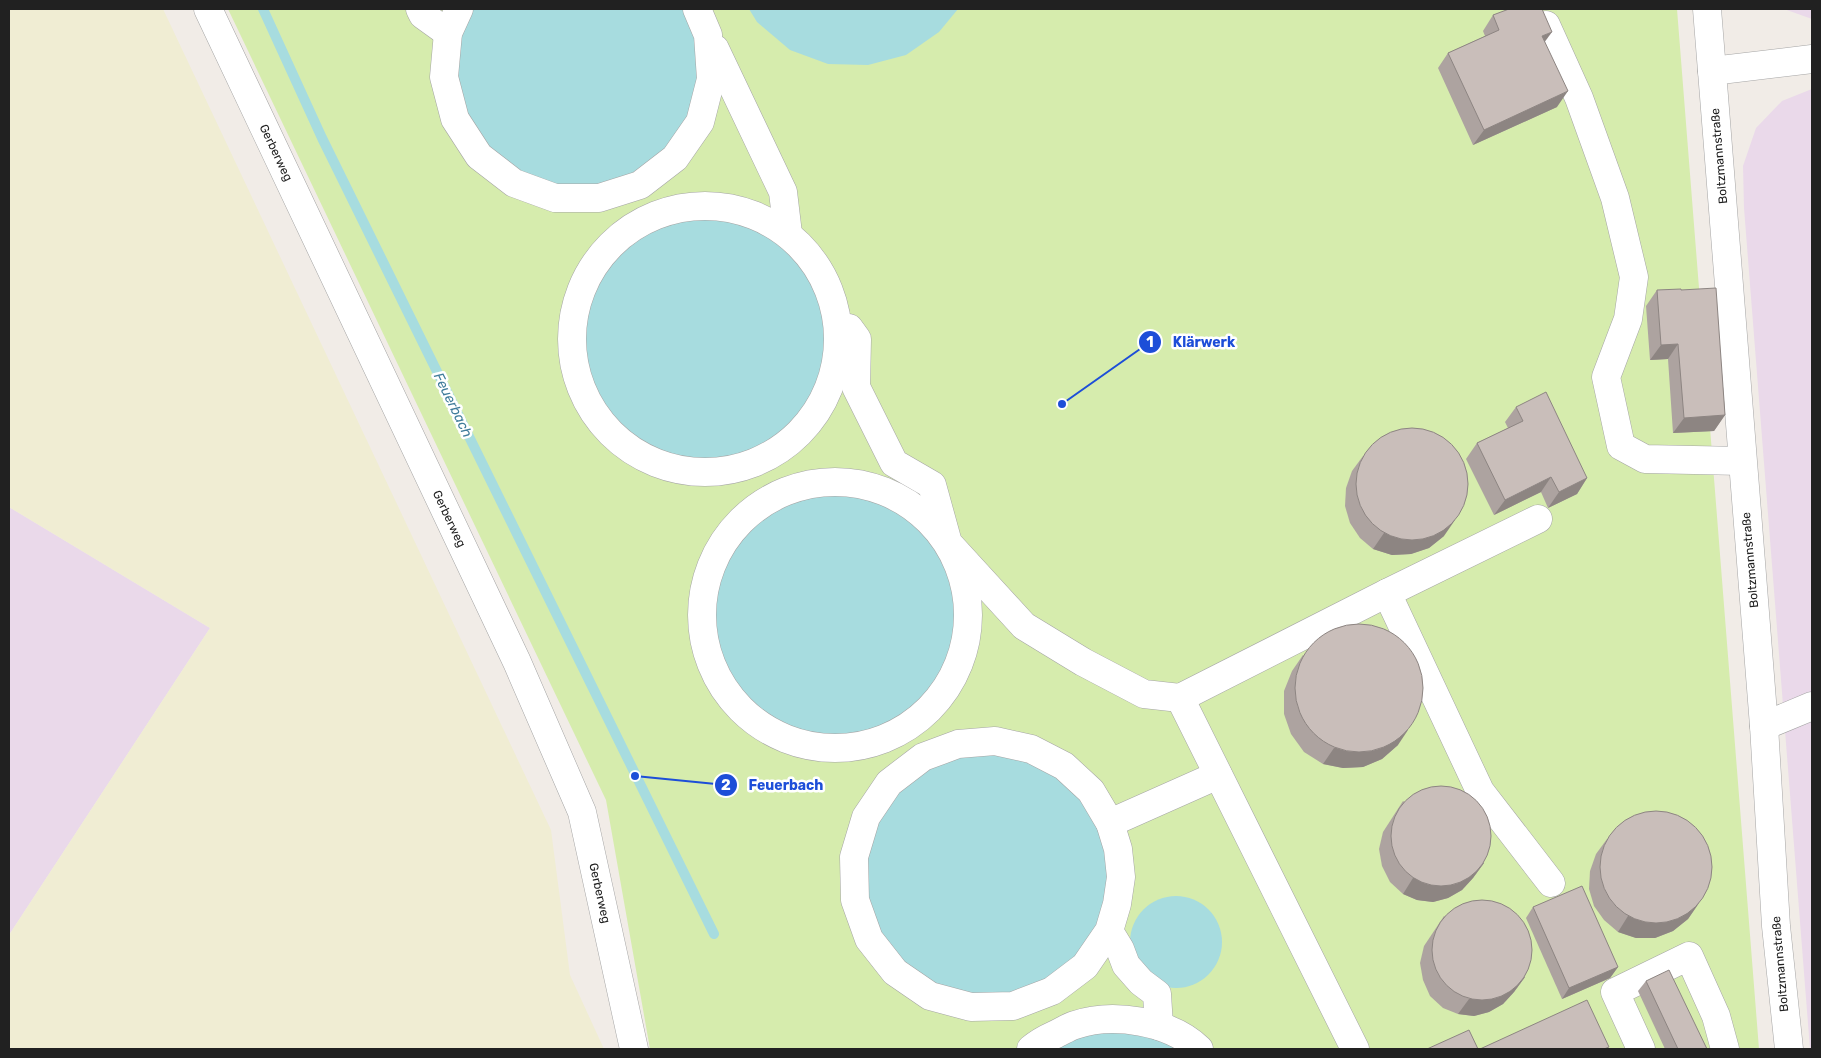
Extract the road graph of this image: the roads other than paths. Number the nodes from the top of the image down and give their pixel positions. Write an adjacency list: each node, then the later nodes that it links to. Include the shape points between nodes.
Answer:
1 (208, 9): 31 (street, Gerberweg, via 517,662 582,812)
2 (420, 9): 7 (street, via 423,15)
3 (459, 9): 7 (street)
4 (697, 9): 8 (street)
5 (1707, 9): 10 (street, Boltzmannstraße)
6 (1546, 25): 16 (street, via 1579,98 1615,198 1634,277 1628,319 1606,377 1621,446 1645,459)
7 (448, 33): 11 (street, via 444,77 455,119 479,156 514,183 555,198 599,198)
8 (708, 35): 11 (street, via 711,80 700,122 675,158 640,185); 13 (street, via 783,192)
9 (1812, 59): 10 (street)
10 (1712, 71): 16 (street, Boltzmannstraße)
11 (629, 188): 12 (street)
12 (645, 221): 13 (street, via 662,212 706,205 750,212); 15 (street, via 623,233 593,266 575,306 572,350 582,392 607,428 641,456 683,470 726,471)
13 (788, 234): 14 (street, via 818,267)
14 (836, 308): 15 (street, via 839,352 827,395 803,431 768,457); 19 (street, via 856,339 856,387 894,463 932,485)
15 (757, 461): 17 (street)
16 (1742, 461): 23 (street, Boltzmannstraße)
17 (771, 498): 19 (street, via 809,484 849,482 887,492 921,513); 24 (street, via 740,521 716,554 706,582 702,631 713,670 734,703 765,729 802,745 842,749 881,741)
18 (1538, 519): 20 (street)
19 (948, 543): 21 (street, via 1024,626 1144,694); 24 (street, via 962,573 968,606 967,639 957,671 940,699)
20 (1387, 593): 21 (street); 28 (street, via 1480,791)
21 (1180, 698): 26 (street)
22 (1812, 706): 23 (street)
23 (1764, 726): 37 (street, Boltzmannstraße, via 1776,926)
24 (905, 729): 25 (street)
25 (923, 757): 27 (street, via 967,743 995,741 1031,749 1064,766 1091,791); 29 (street, via 890,783 866,817 854,858 855,900 869,939 895,972 930,996 971,1008 1013,1006 1052,992 1085,966)
26 (1218, 775): 27 (street); 34 (street)
27 (1110, 823): 29 (street, via 1118,849 1121,877)
28 (1552, 883)
29 (1109, 931): 30 (street, via 1126,965 1156,994)
30 (1159, 1026): 32 (street, via 1118,1018 1075,1024); 33 (street)
31 (634, 1049)
32 (1031, 1049)
33 (1199, 1049)
34 (1355, 1049)
35 (1640, 1049): 36 (street, via 1616,992 1689,956 1716,1016)
36 (1725, 1049)
37 (1788, 1049)

